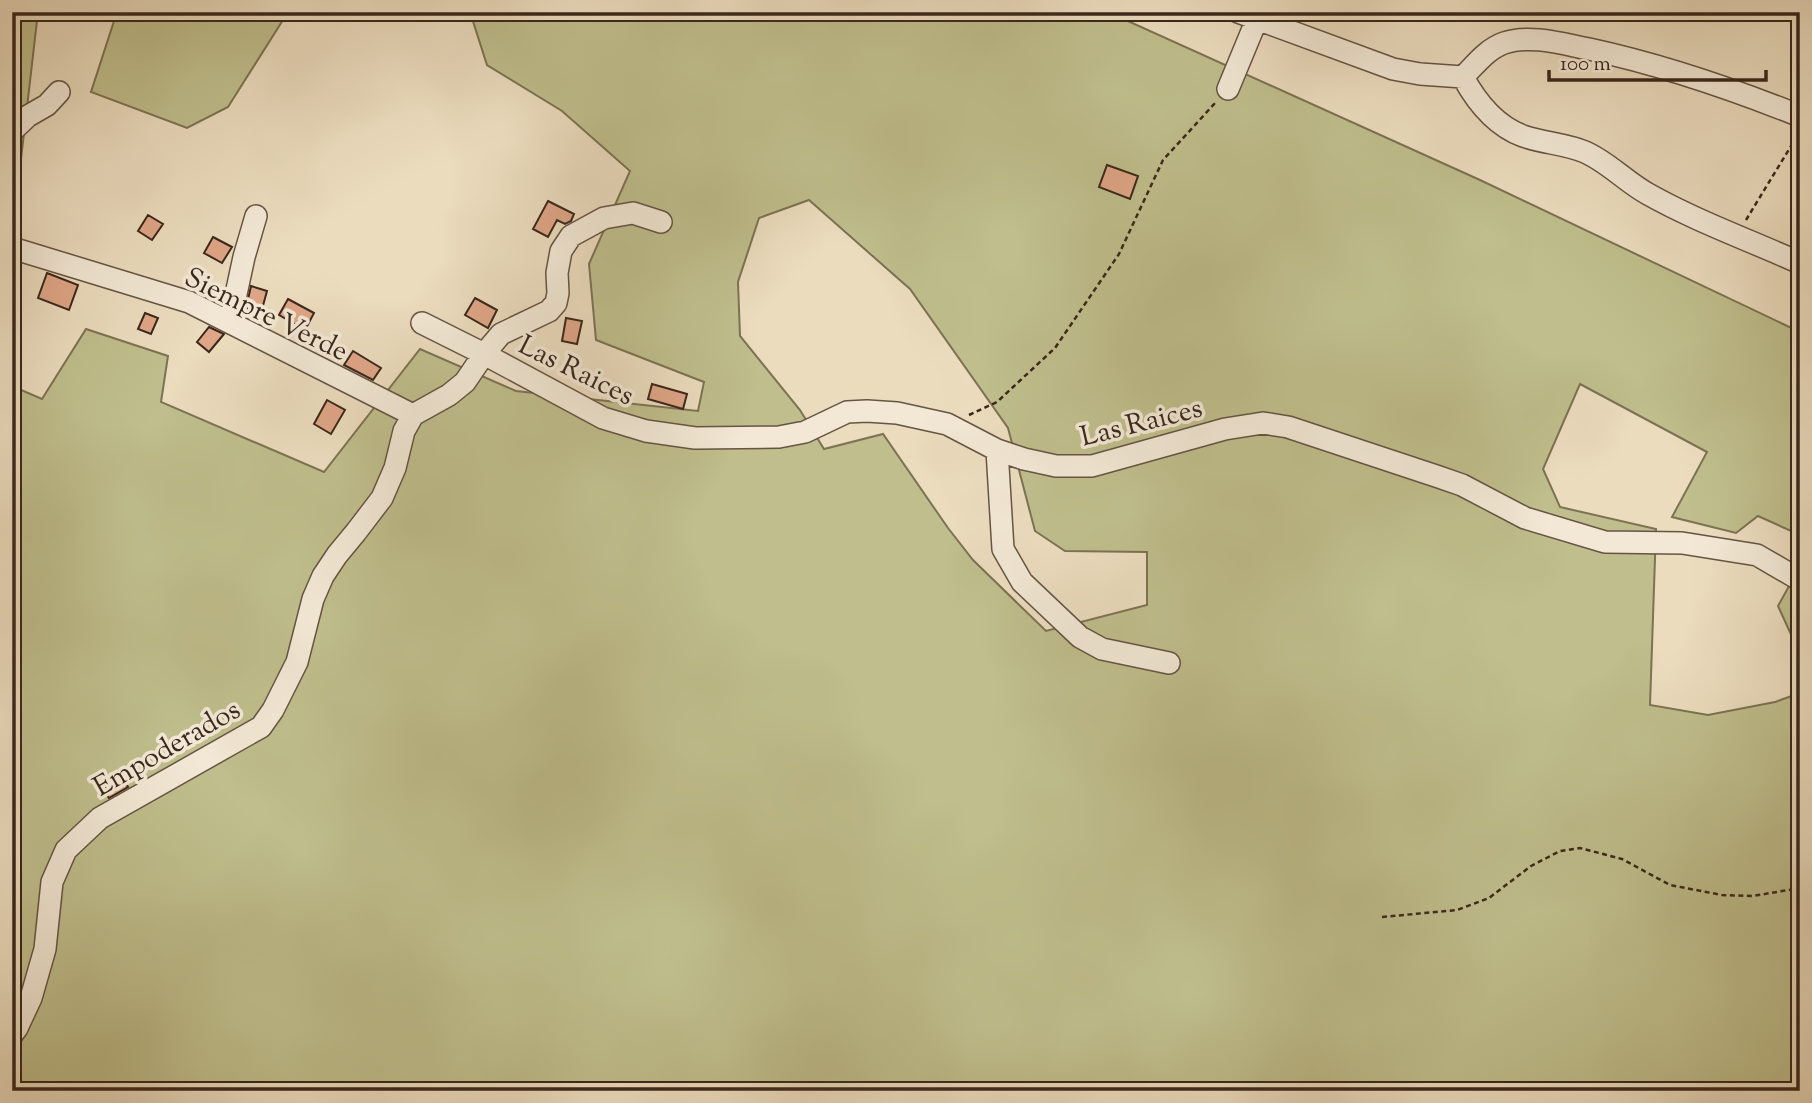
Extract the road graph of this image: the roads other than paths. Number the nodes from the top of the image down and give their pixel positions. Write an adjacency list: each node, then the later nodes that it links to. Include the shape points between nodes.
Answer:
1 (1247, 16): 2 (street, via 1393,69); 3 (street)
2 (1462, 77): 5 (street, via 1505,43 1560,43 1689,75); 10 (street, via 1474,96 1521,135 1585,152 1668,205)
3 (1227, 89)
4 (59, 92): 6 (street)
5 (1800, 116)
6 (12, 131)
7 (257, 216): 11 (street)
8 (661, 222): 13 (street, via 633,213 604,218 571,236 561,251 556,303 549,311 501,334)
9 (12, 248): 11 (street, Siempre Verde, via 189,302)
10 (1800, 262)
11 (230, 323): 14 (street, Siempre Verde)
12 (422, 323): 13 (street, Las Raices)
13 (484, 354): 14 (street, via 449,396); 15 (street, Las Raices, via 603,418 646,431 695,438 779,437 805,432 847,412 867,411 947,424)
14 (413, 415): 18 (street, Empoderados, via 382,498 323,576 297,662 261,727 100,818 66,850 52,882 45,949 31,998)
15 (997, 450): 16 (street, Las Raices, via 1056,466 1092,466 1225,429 1262,423 1288,427 1462,485 1525,518 1605,541 1682,544 1757,555); 17 (street, via 1003,549 1022,582 1080,637 1102,649)
16 (1800, 580)
17 (1169, 663)
18 (12, 1035)

